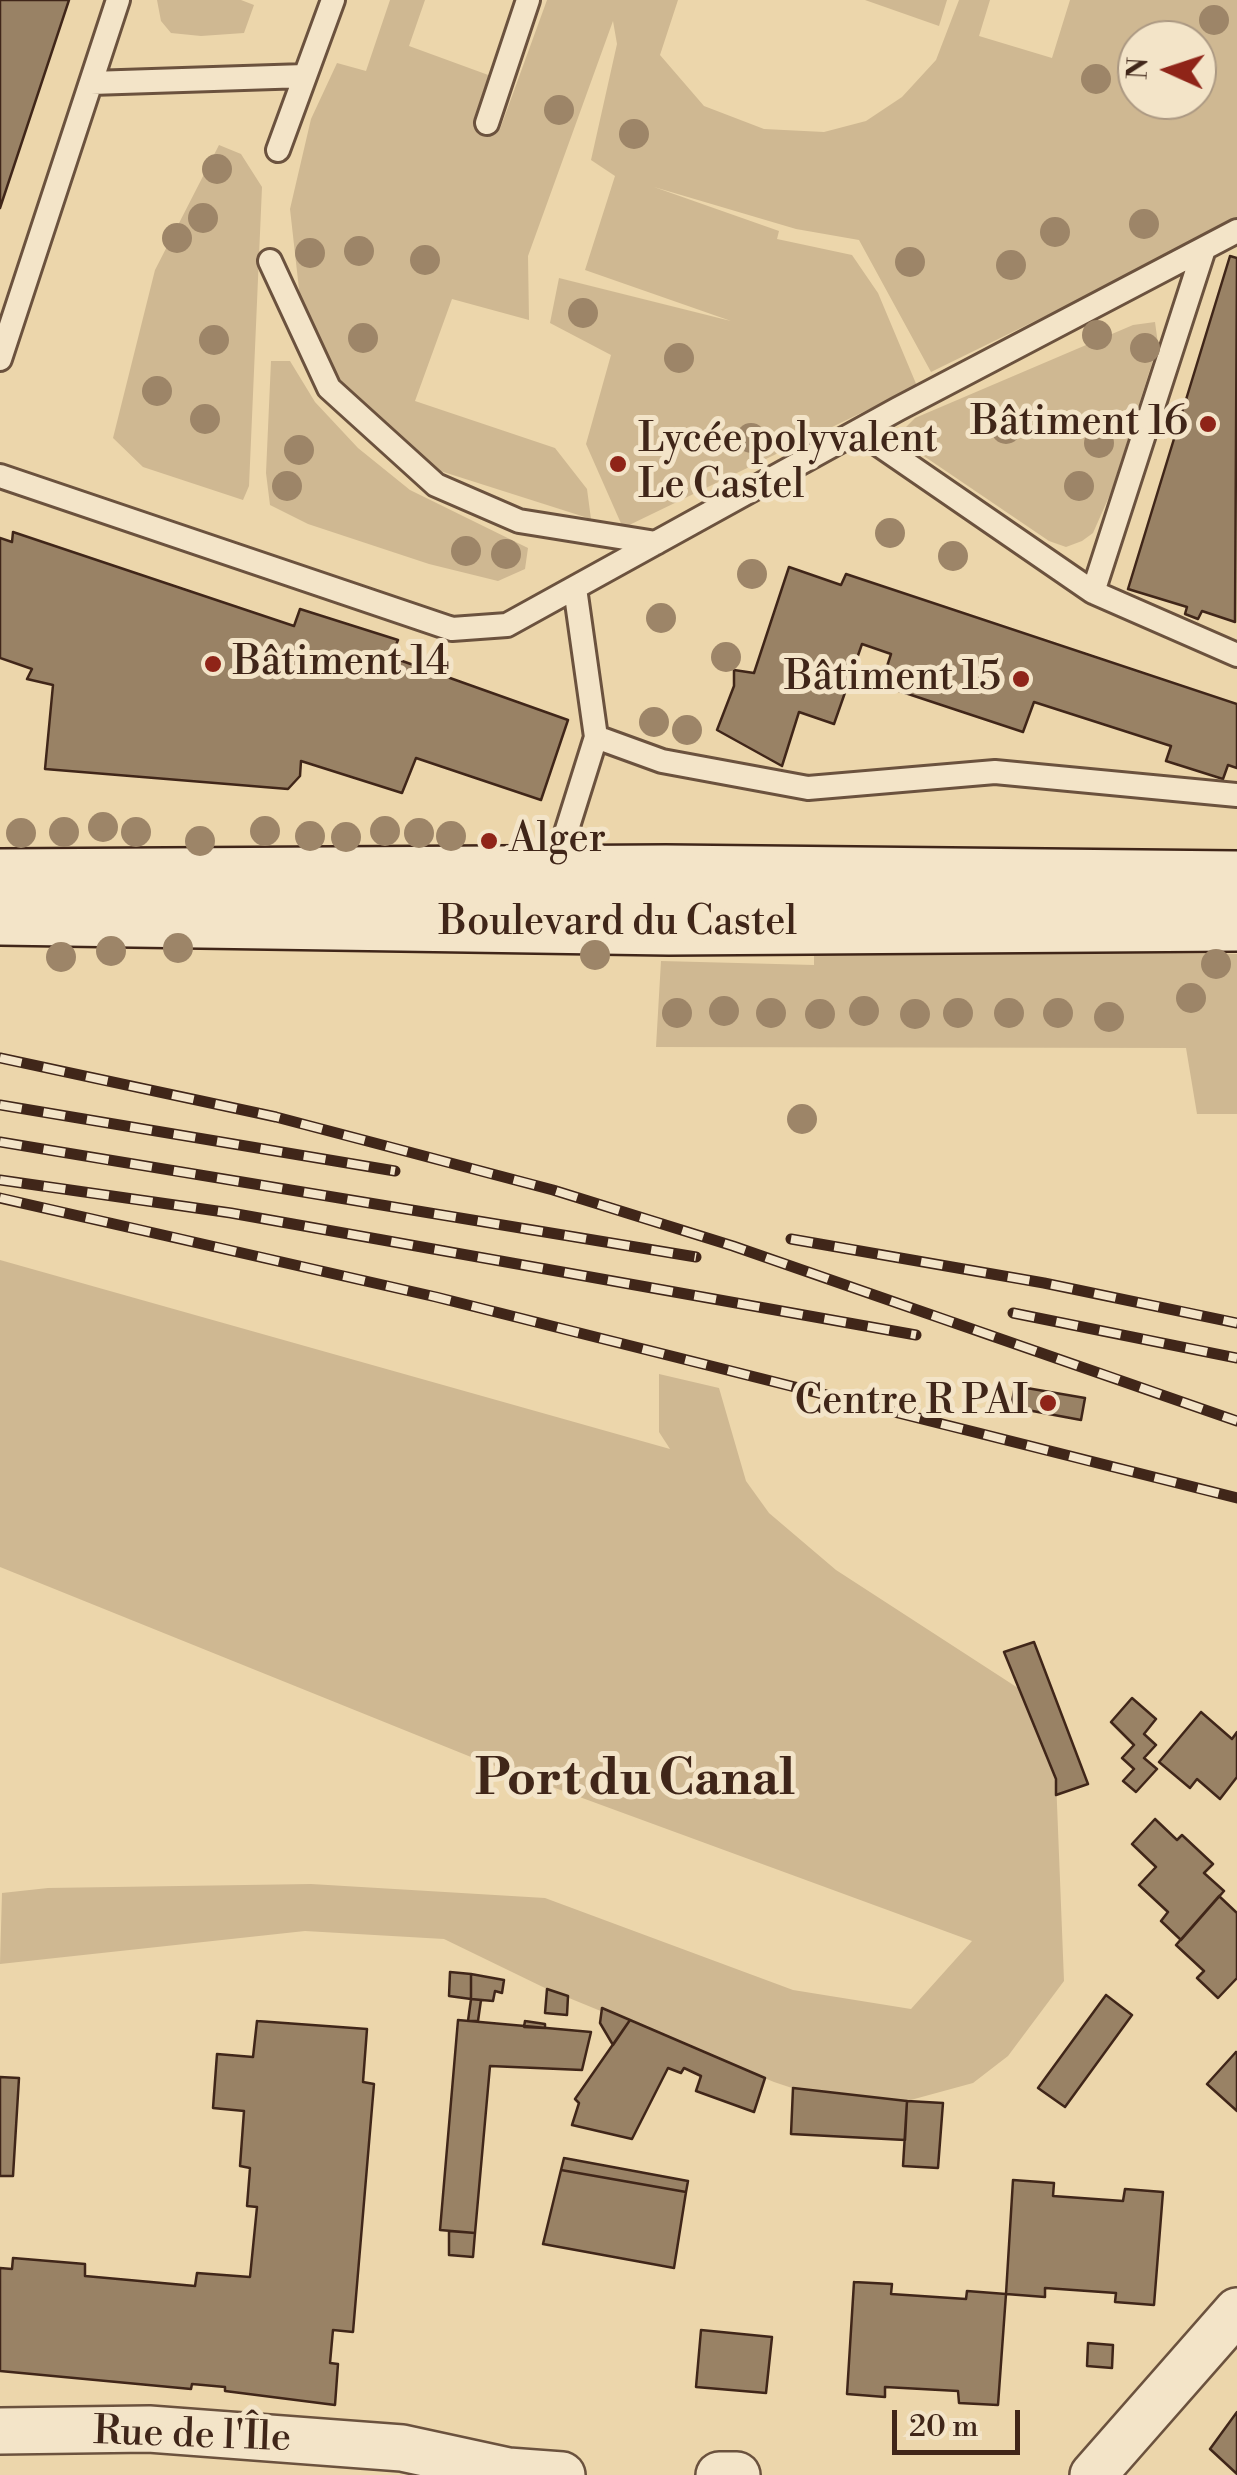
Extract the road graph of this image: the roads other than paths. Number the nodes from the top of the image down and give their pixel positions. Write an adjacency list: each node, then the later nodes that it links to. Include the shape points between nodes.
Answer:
1 (118, 0): 5 (lane)
2 (333, 0): 4 (lane)
3 (528, 0): 6 (lane)
4 (306, 76): 5 (lane); 7 (lane)
5 (92, 83): 11 (lane)
6 (487, 123)
7 (278, 150)
8 (1237, 231): 9 (lane)
9 (1204, 249): 12 (lane); 16 (lane)
10 (270, 261): 14 (lane, via 330,388 436,484 519,521)
11 (0, 359)
12 (860, 431): 14 (lane); 16 (lane)
13 (0, 476): 15 (lane, via 452,629 507,626)
14 (656, 543): 15 (lane)
15 (575, 588): 18 (lane)
16 (1093, 592): 17 (lane)
17 (1237, 654)
18 (596, 738): 19 (lane, via 662,761 808,788 995,772); 20 (lane)
19 (1237, 795)
20 (553, 874): 21 (main road, Boulevard du Castel); 22 (main road, Boulevard du Castel)
21 (0, 877)
22 (1237, 879)
23 (0, 918): 24 (main road, Boulevard du Castel, via 668,927)
24 (1237, 922)
25 (1237, 2311): 30 (street)
26 (0, 2432): 27 (street, Rue de l'Île, via 149,2430 402,2448 508,2471)
27 (562, 2475)
28 (719, 2475): 29 (street)
29 (736, 2475)
30 (1093, 2475)

